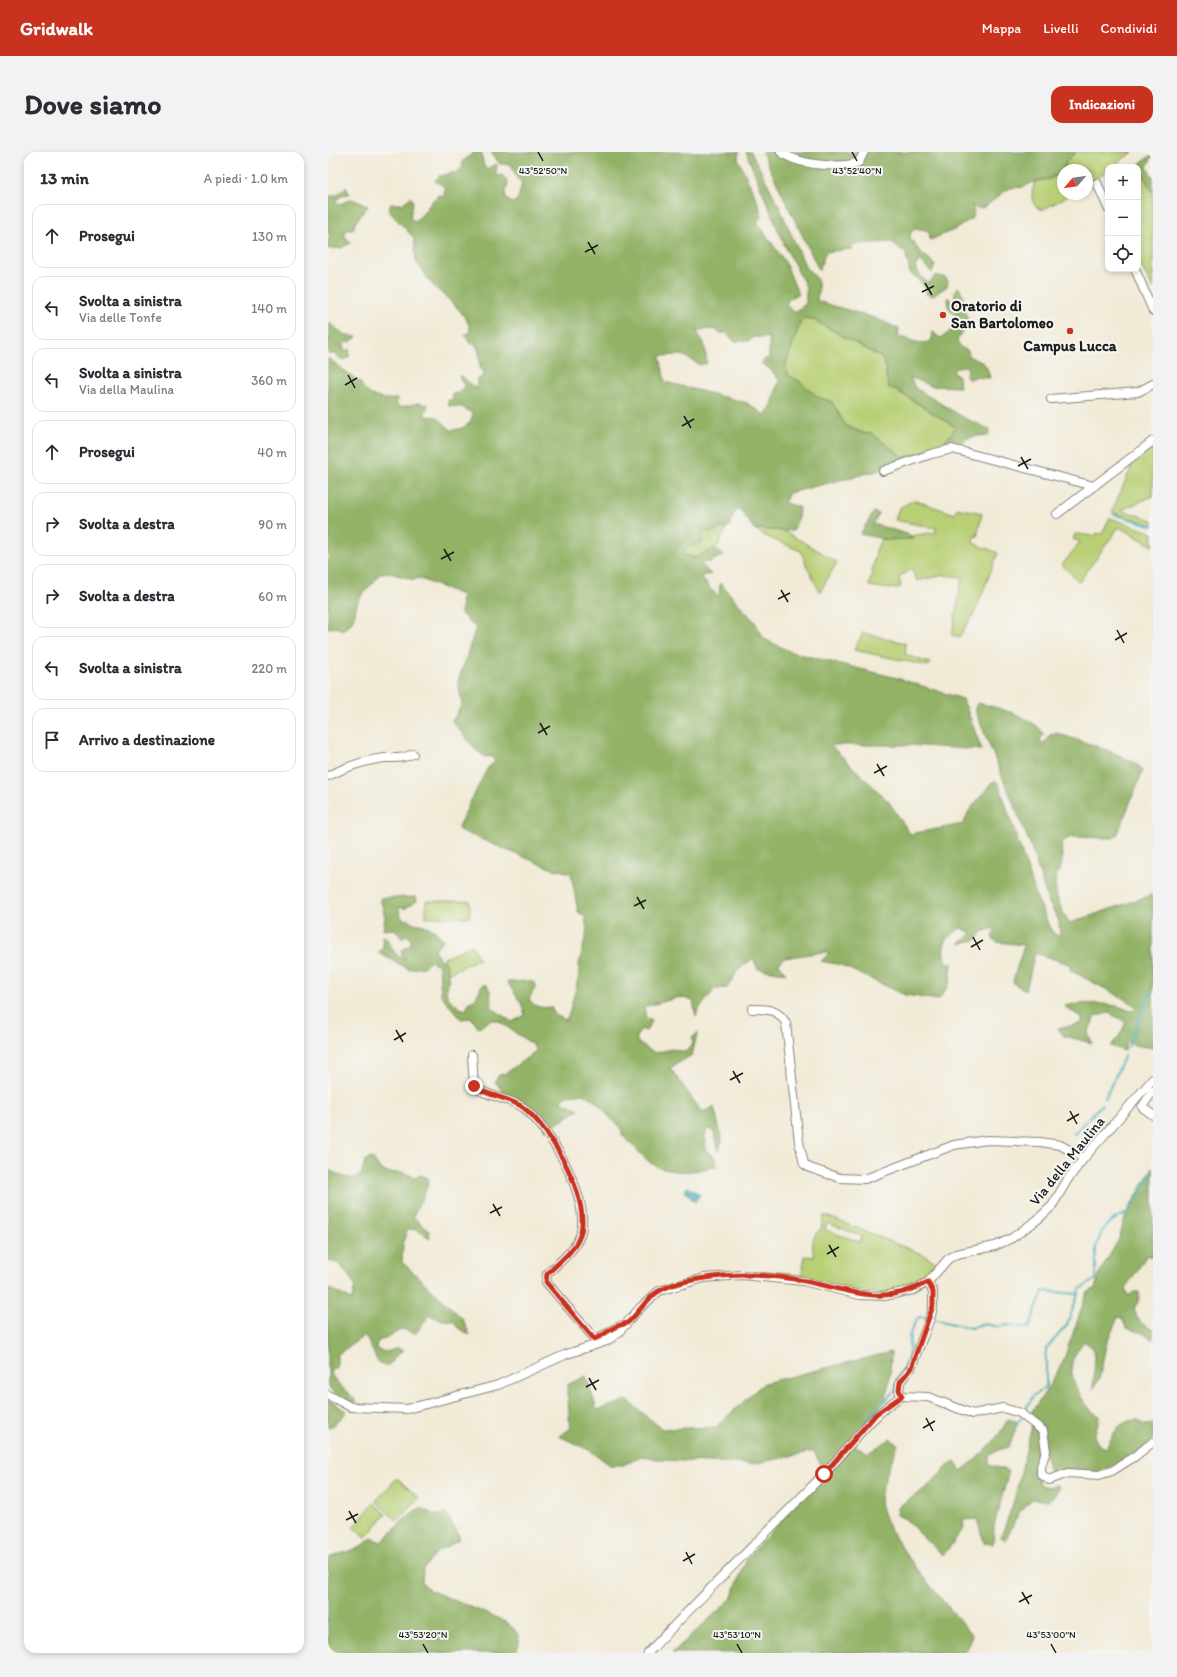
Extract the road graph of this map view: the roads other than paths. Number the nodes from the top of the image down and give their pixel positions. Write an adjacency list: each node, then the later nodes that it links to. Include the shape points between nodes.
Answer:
1 (781, 152): 2 (street, via 788,158 822,165 850,165 859,162)
2 (864, 152)
3 (1097, 184): 4 (street)
4 (1105, 201)
5 (1136, 272): 6 (street)
6 (1153, 310)
7 (1153, 384): 8 (street, via 1138,392)
8 (1051, 399)
9 (1153, 441): 11 (street)
10 (883, 471): 11 (street, via 931,454 952,450)
11 (1094, 486): 12 (street)
12 (1057, 514)
13 (413, 754): 14 (street, via 400,759 385,758 350,766)
14 (328, 776)
15 (752, 1009): 20 (street, via 773,1010 783,1017 786,1023 799,1142 804,1164 810,1168 840,1178 865,1179 954,1145 987,1140 1060,1145)
16 (472, 1054): 22 (street, via 474,1086 527,1111 560,1154 575,1184 582,1216 580,1236 576,1244 547,1274 546,1282 594,1339 604,1336 616,1326)
17 (1153, 1079): 20 (street, Via della Maulina)
18 (1153, 1091): 19 (street, via 1142,1107)
19 (1153, 1115)
20 (1084, 1158): 21 (street, Via della Maulina, via 1052,1206 1036,1220 1001,1244 948,1258)
21 (928, 1282): 22 (street, Via della Maulina, via 913,1290 884,1296 860,1295 803,1281 742,1275 704,1278 659,1291); 24 (street, via 933,1292 933,1306 911,1368 900,1382 899,1390)
22 (626, 1324): 23 (street, Via della Maulina, via 607,1341 567,1354 498,1385 407,1409 351,1407)
23 (328, 1395)
24 (902, 1396): 25 (street, via 928,1397 973,1414 1003,1408 1020,1412 1043,1432 1046,1451 1041,1474 1049,1480 1068,1473 1099,1475 1112,1471); 26 (street, via 876,1414 824,1474)
25 (1153, 1442)
26 (648, 1653)

